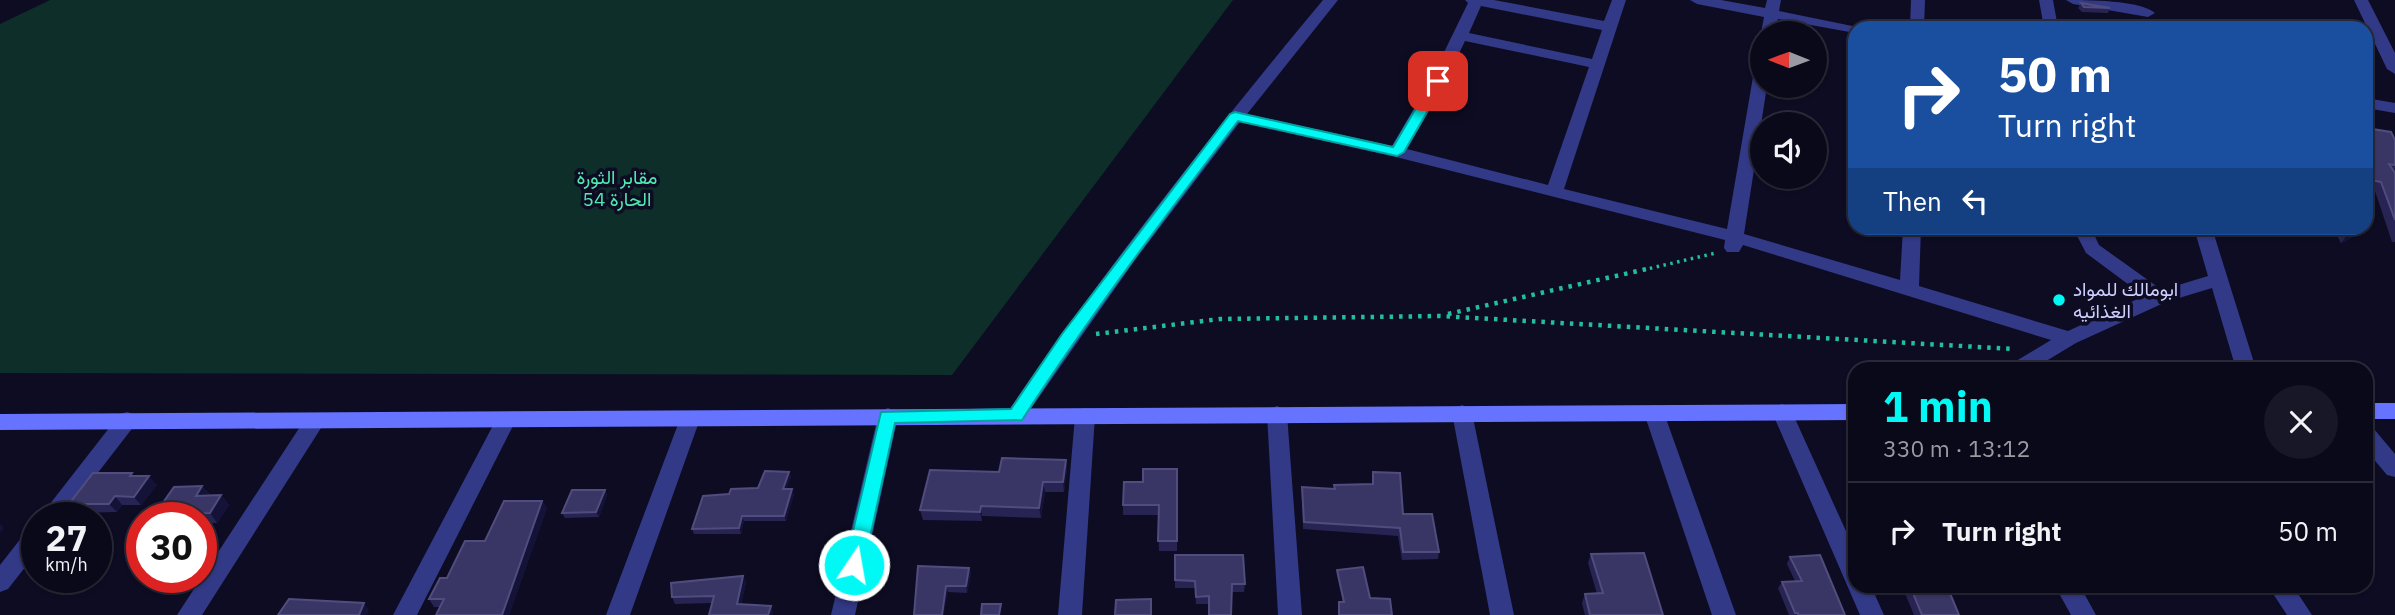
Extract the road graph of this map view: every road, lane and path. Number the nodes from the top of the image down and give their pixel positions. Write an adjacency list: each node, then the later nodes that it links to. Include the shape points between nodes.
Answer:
1 (1331, 0): 23 (street)
2 (1475, 0): 15 (street); 17 (street)
3 (1619, 0): 15 (street)
4 (1697, 0): 9 (street)
5 (1918, 0): 11 (street)
6 (2046, 0): 12 (street)
7 (2073, 0): 10 (street)
8 (2361, 0): 13 (street)
9 (1772, 7): 16 (street)
10 (2148, 14)
11 (1917, 21)
12 (2050, 21)
13 (2371, 21)
14 (2373, 24): 19 (street)
15 (1611, 27): 18 (street)
16 (1848, 27)
17 (1459, 35): 18 (street); 24 (street)
18 (1599, 65): 25 (street)
19 (2395, 69)
20 (1758, 98): 29 (street)
21 (2373, 104): 22 (street)
22 (2395, 108)
23 (1235, 116): 24 (street); 34 (street)
24 (1397, 152): 25 (street)
25 (1555, 191): 29 (street)
26 (1913, 235): 31 (street)
27 (2085, 235): 32 (street, via 2092,249)
28 (2205, 235): 30 (street)
29 (1734, 243): 31 (street); 33 (path)
30 (2217, 280): 32 (street); 38 (street)
31 (1909, 288): 35 (street)
32 (2159, 297): 35 (street)
33 (1440, 316): 34 (path, via 1220,319); 36 (path)
34 (1067, 338): 46 (street)
35 (2069, 338): 36 (street)
36 (2049, 351): 37 (street)
37 (2030, 362)
38 (2244, 362)
39 (2373, 411): 40 (main road)
40 (2395, 411)
41 (1654, 412): 42 (main road); 45 (main road); 70 (street)
42 (1782, 412): 43 (main road); 58 (street)
43 (1848, 412)
44 (1277, 414): 45 (main road); 48 (main road); 68 (street)
45 (1462, 414): 69 (street)
46 (1016, 415): 47 (main road); 48 (main road)
47 (888, 416): 49 (main road); 66 (street)
48 (1085, 416): 67 (street)
49 (690, 419): 51 (main road); 65 (street)
50 (127, 420): 52 (main road); 53 (main road); 56 (street)
51 (506, 420): 53 (main road); 64 (street)
52 (0, 422)
53 (314, 422): 63 (street)
54 (2373, 443): 55 (street)
55 (2395, 468)
56 (63, 502)
57 (21, 555): 59 (street)
58 (1848, 562)
59 (0, 582)
60 (1862, 593): 71 (street)
61 (2071, 593): 72 (street)
62 (2285, 593): 73 (street)
63 (189, 615)
64 (405, 615)
65 (618, 615)
66 (843, 615)
67 (1070, 615)
68 (1290, 615)
69 (1502, 615)
70 (1724, 615)
71 (1872, 615)
72 (2084, 615)
73 (2300, 615)

